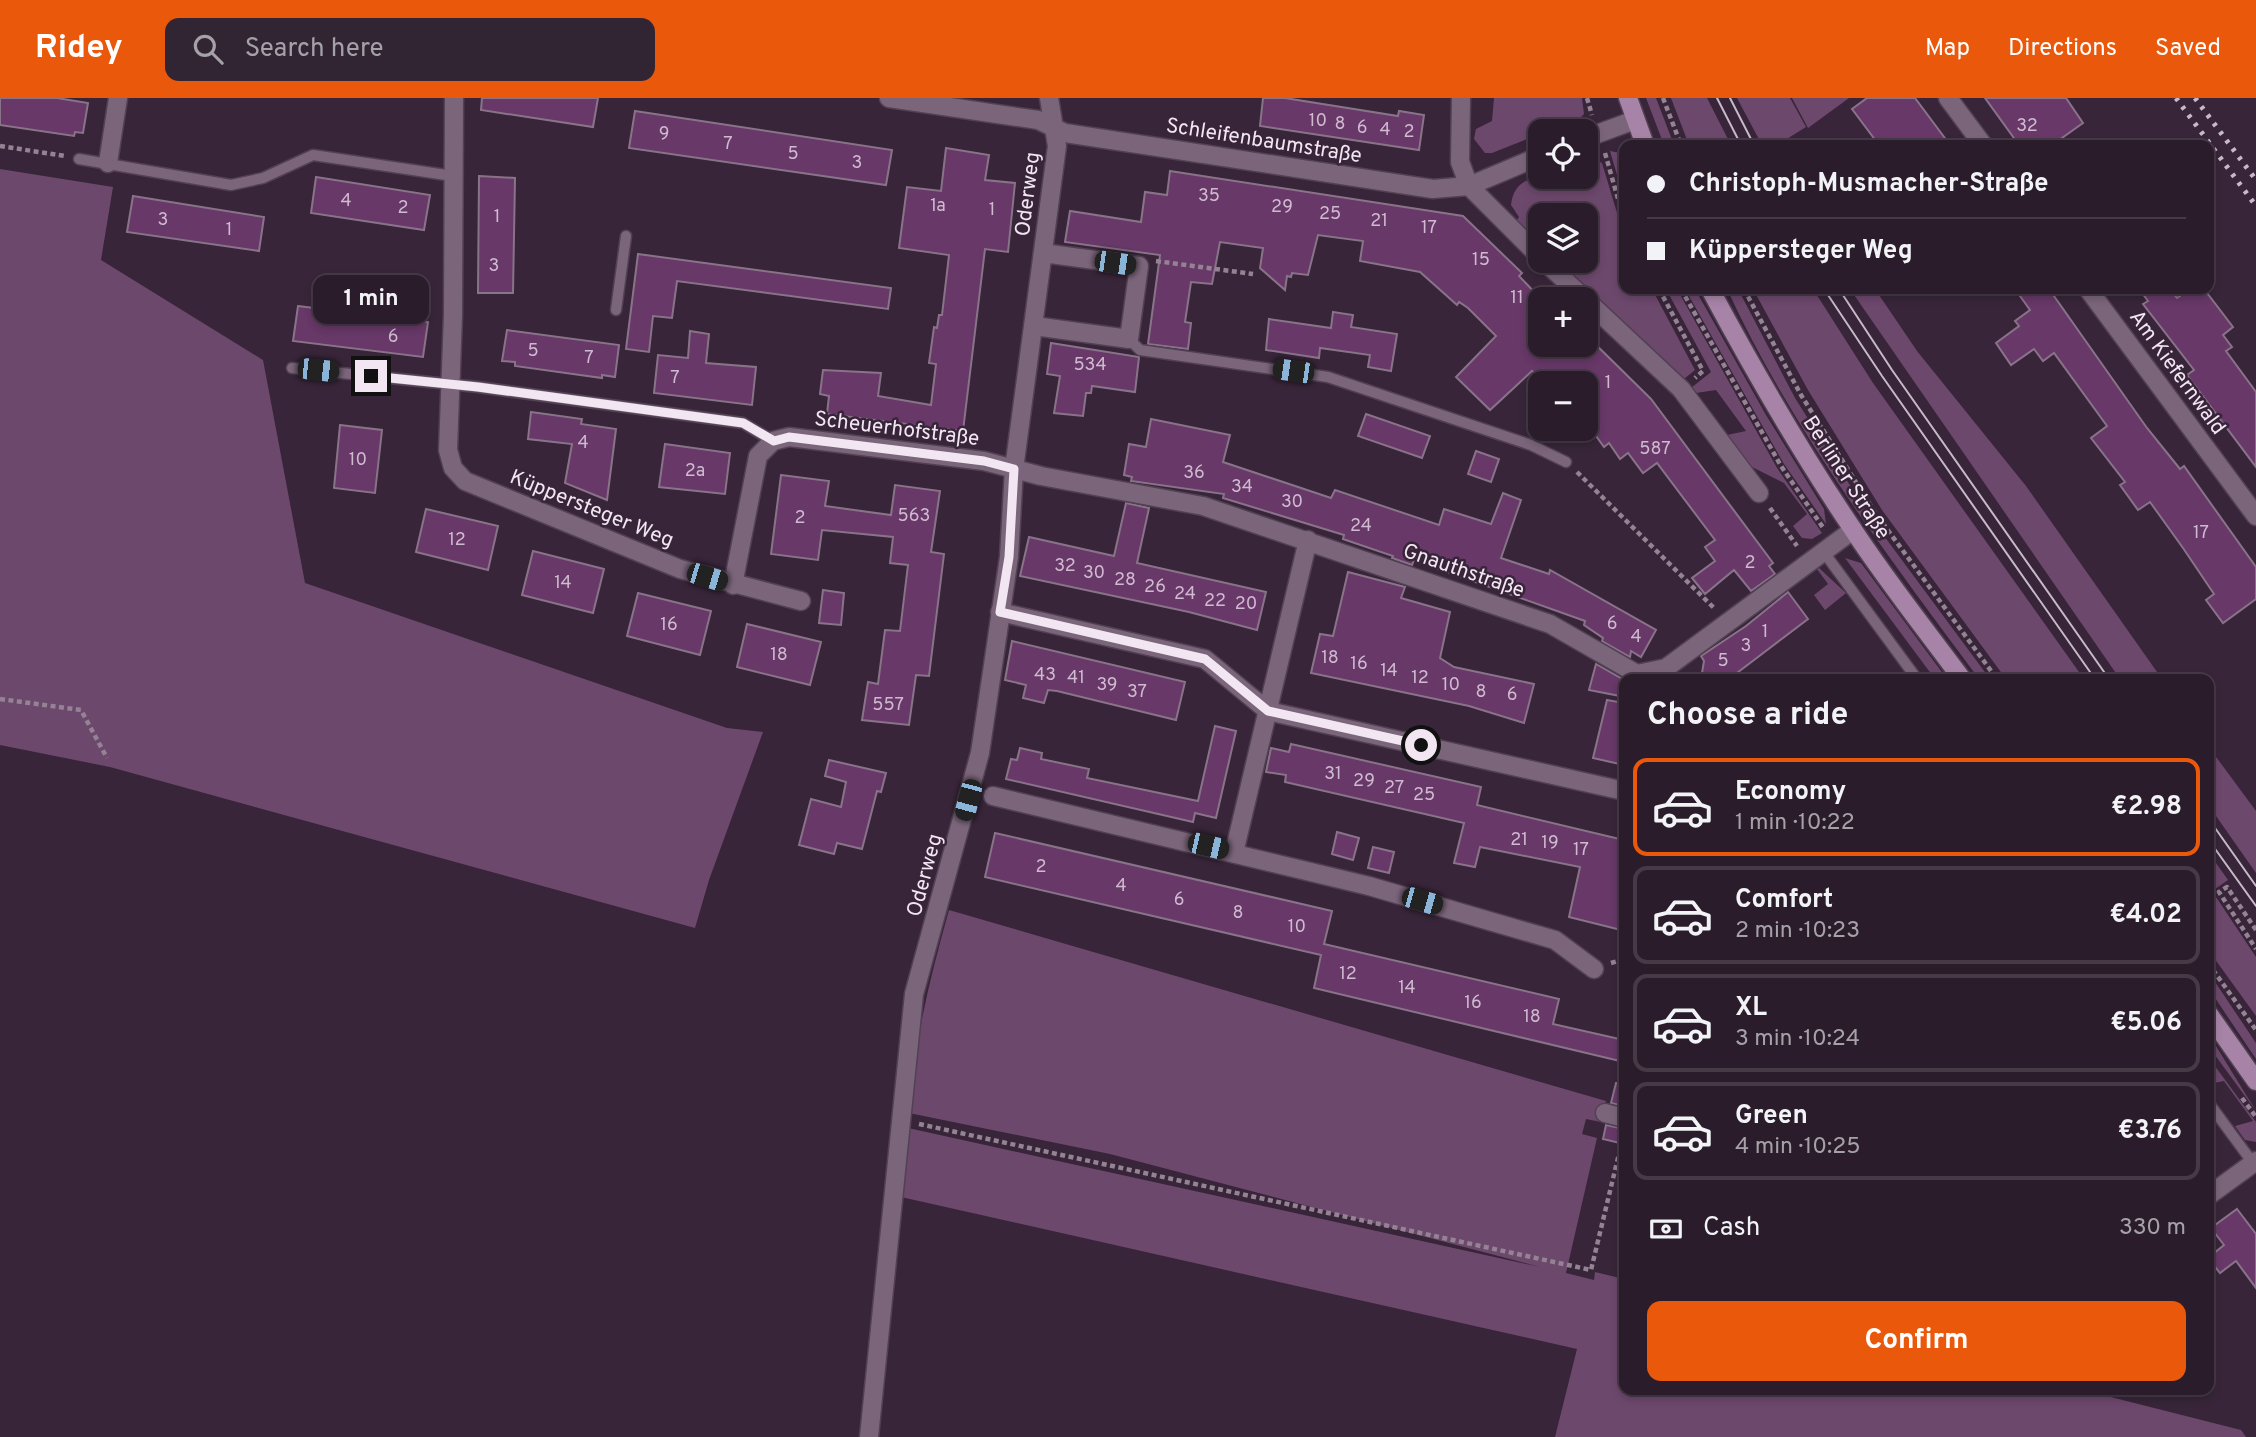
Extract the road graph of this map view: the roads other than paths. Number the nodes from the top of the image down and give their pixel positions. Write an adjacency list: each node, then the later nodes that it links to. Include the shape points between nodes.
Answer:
1 (118, 98): 15 (street)
2 (454, 98): 16 (street, Küppersteger Weg)
3 (889, 98): 9 (street, Schleifenbaumstraße, via 1038,120)
4 (1049, 98): 9 (street, Oderweg)
5 (1461, 98): 17 (street, via 1460,162)
6 (1628, 98): 8 (main road)
7 (1948, 98): 12 (street)
8 (1635, 120): 10 (street); 11 (main road)
9 (1053, 127): 17 (street, Schleifenbaumstraße, via 1065,133 1433,190); 20 (street, Oderweg, via 1056,146)
10 (1598, 133)
11 (1643, 140)
12 (1979, 140)
13 (79, 159): 15 (lane)
14 (1528, 161): 17 (street, Schleifenbaumstraße)
15 (108, 163): 16 (lane, via 231,185 263,178 313,155)
16 (453, 176): 30 (street, Küppersteger Weg)
17 (1469, 186): 19 (street)
18 (626, 236): 25 (lane)
19 (1528, 246)
20 (1043, 253): 27 (street, Oderweg); 28 (street, Oderweg, via 1139,266)
21 (1557, 273): 22 (street)
22 (1571, 287)
23 (1713, 294): 36 (main road, Berliner Straße, via 1785,424)
24 (2092, 294): 35 (street, Am Kiefernwald)
25 (616, 310)
26 (1598, 312): 34 (street, via 1681,389)
27 (1034, 326): 28 (street); 33 (street, Oderweg)
28 (1129, 340): 32 (lane, via 1140,350 1328,377)
29 (292, 368): 30 (lane)
30 (449, 384): 31 (lane, via 743,423); 39 (street, Küppersteger Weg, via 448,450 453,468 465,481 680,569)
31 (774, 441): 33 (street, Scheuerhofstraße, via 789,437 984,461); 39 (street, via 758,456)
32 (1566, 462)
33 (1014, 469): 37 (street, Gnauthstraße, via 1203,506); 41 (street, Oderweg, via 1009,557)
34 (1759, 493)
35 (2256, 516)
36 (1853, 530): 38 (street, Gnauthstraße); 44 (main road, Berliner Straße)
37 (1308, 540): 42 (street, Gnauthstraße, via 1550,624 1637,674); 45 (street)
38 (1816, 556): 42 (street, Gnauthstraße); 43 (lane)
39 (733, 585): 40 (street, Küppersteger Weg)
40 (800, 601)
41 (1000, 612): 45 (street, via 1205,659); 57 (street, Oderweg, via 980,752 914,994)
42 (1668, 673)
43 (1913, 674)
44 (1958, 674)
45 (1268, 711): 46 (street); 48 (street)
46 (1619, 789)
47 (993, 796): 48 (street)
48 (1234, 853): 49 (street, via 1308,869 1555,940)
49 (1594, 969)
50 (2214, 1022): 51 (main road)
51 (2256, 1081)
52 (2214, 1110): 55 (lane)
53 (1605, 1113): 54 (street)
54 (1619, 1117)
55 (2255, 1162): 56 (street)
56 (2214, 1192)
57 (869, 1437)

